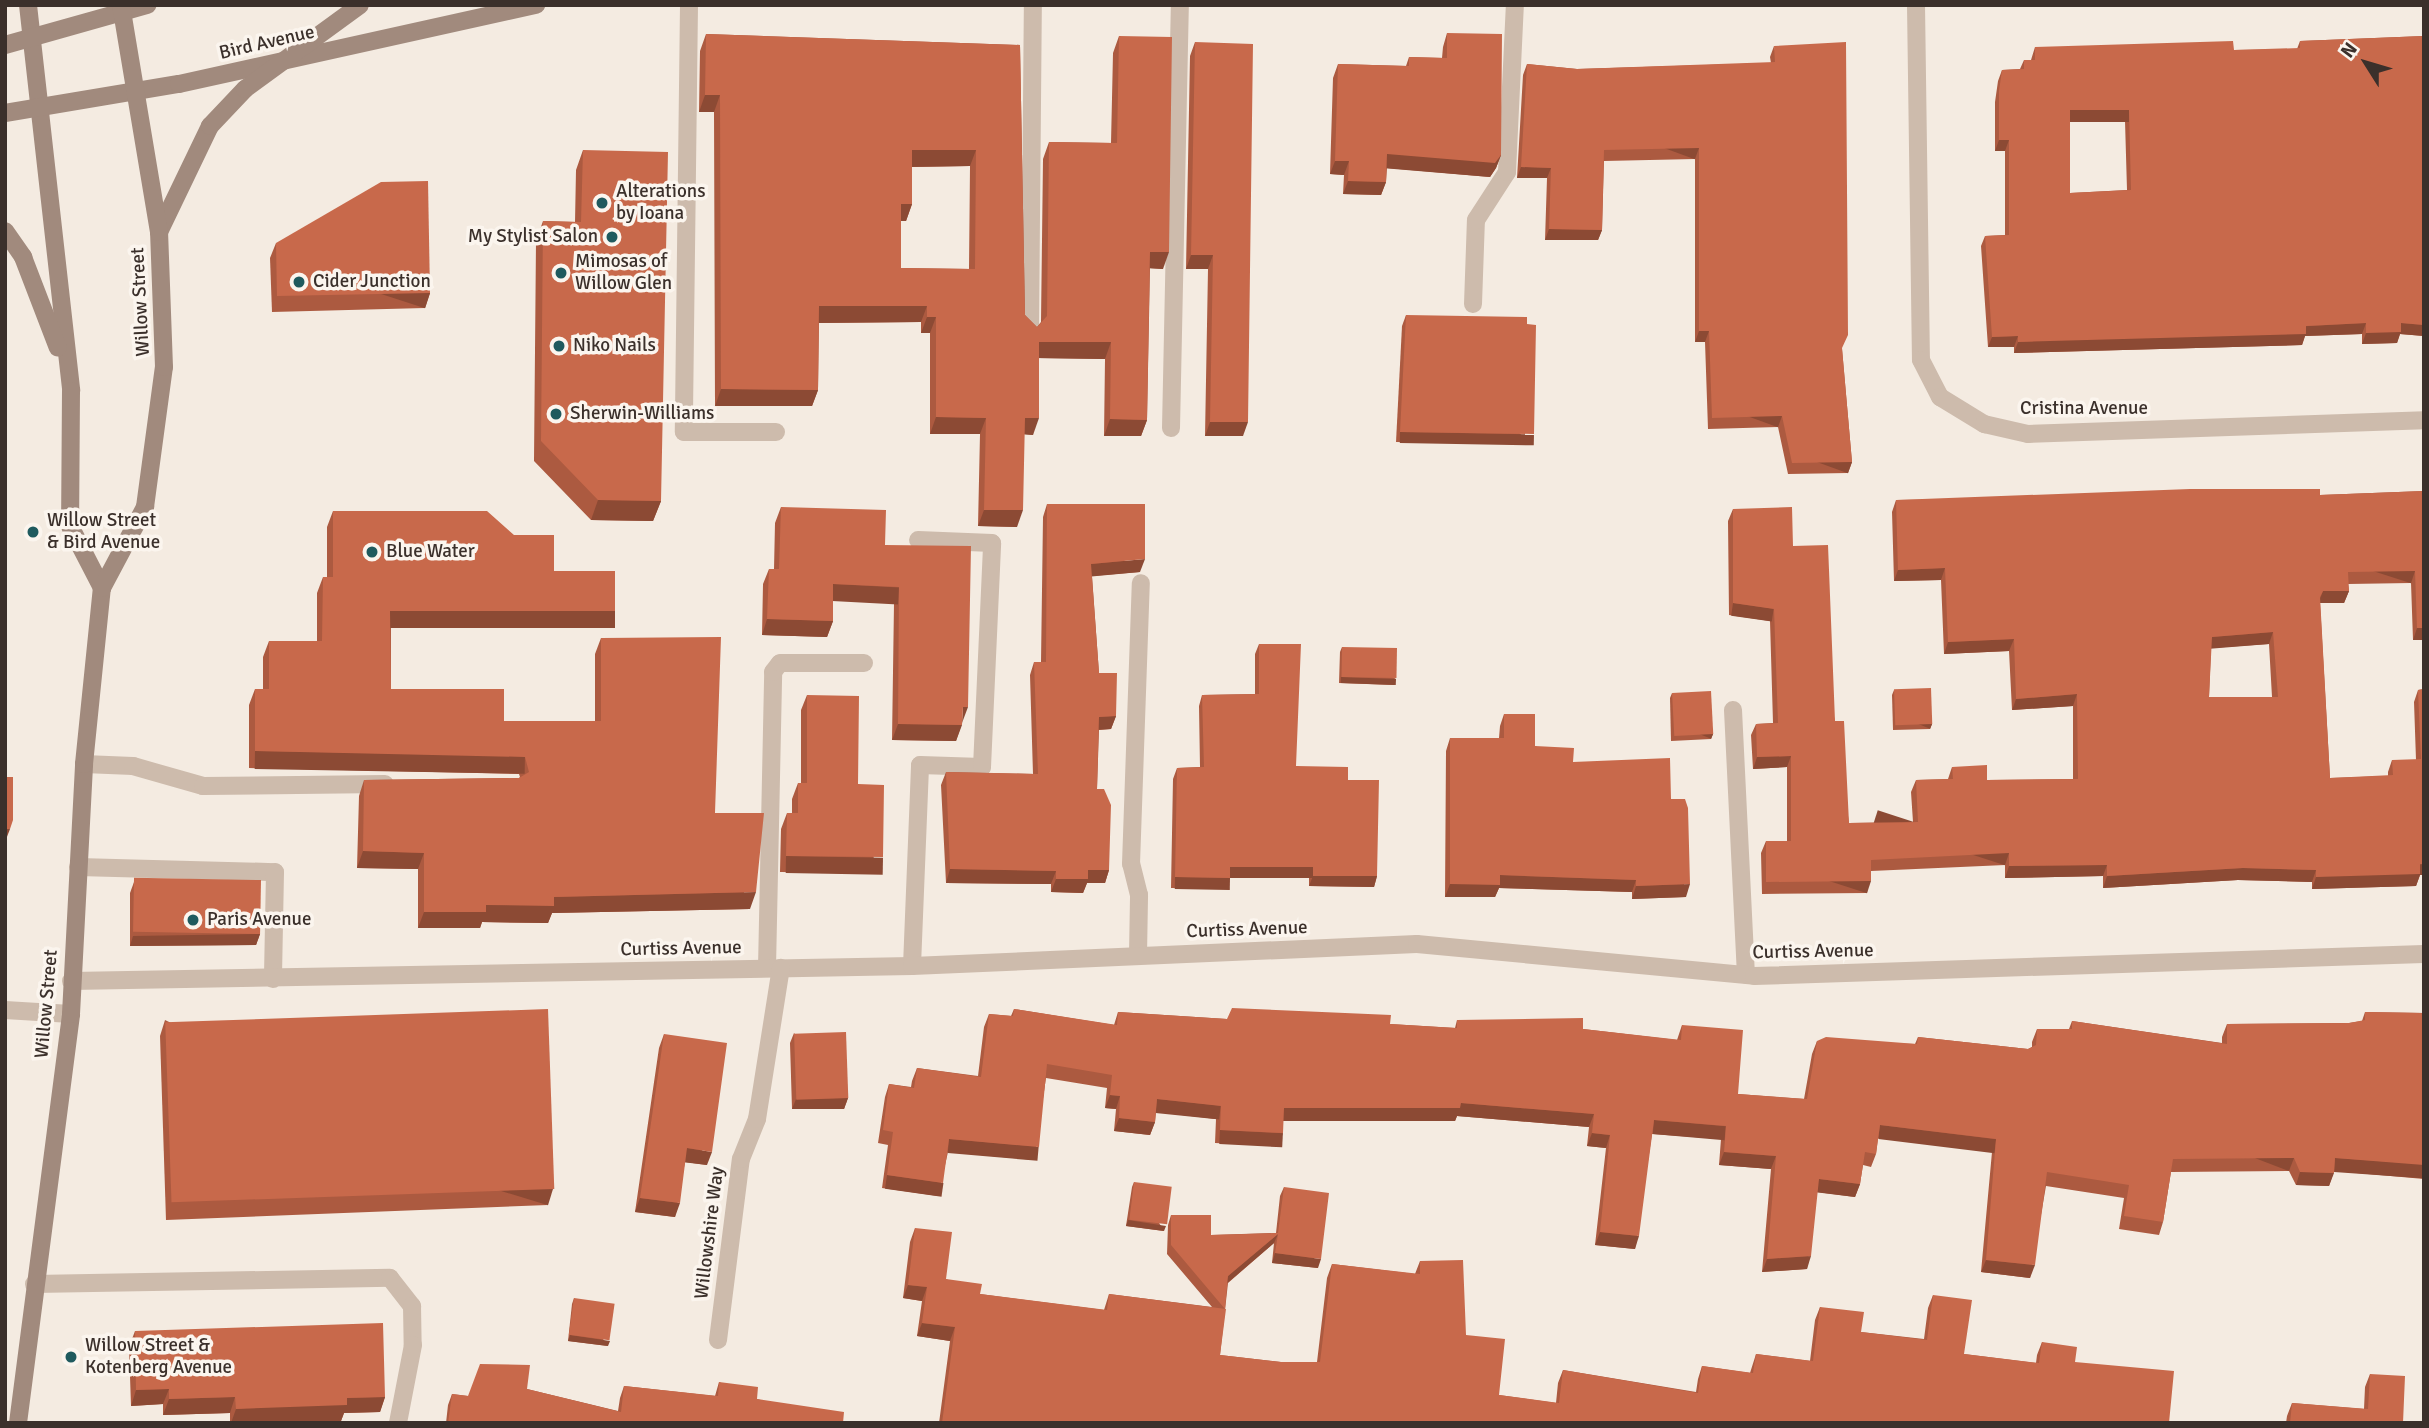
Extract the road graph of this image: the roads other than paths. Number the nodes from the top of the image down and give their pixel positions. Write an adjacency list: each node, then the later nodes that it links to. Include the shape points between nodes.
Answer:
1 (28, 5): 11 (main road)
2 (147, 5): 10 (main road)
3 (360, 5): 13 (main road)
4 (536, 5): 13 (main road, Bird Avenue)
5 (689, 5): 24 (street, via 684,432)
6 (1033, 5): 20 (street)
7 (1180, 5): 23 (street)
8 (1514, 5): 19 (street, via 1507,172 1476,220)
9 (1916, 5): 22 (street, Cristina Avenue, via 1921,360 1940,397 1984,424 2028,434)
10 (121, 9): 11 (main road); 14 (main road, Willow Street)
11 (31, 38): 12 (main road); 15 (main road)
12 (5, 45)
13 (293, 58): 14 (main road, Bird Avenue); 18 (main road, via 245,89 210,126)
14 (132, 92): 15 (main road, Bird Avenue); 18 (main road, Willow Street)
15 (36, 108): 16 (main road, Bird Avenue); 21 (main road)
16 (5, 113)
17 (5, 231): 21 (main road, via 43,303)
18 (159, 232): 27 (main road, Willow Street, via 164,367 145,507)
19 (1474, 304)
20 (1030, 332)
21 (71, 391): 27 (main road, via 70,526)
22 (2424, 420)
23 (1171, 428)
24 (776, 432)
25 (918, 540): 35 (street, via 992,543 982,767 920,765)
26 (1141, 583): 34 (street, via 1130,864 1139,895)
27 (102, 588): 30 (main road, Willow Street)
28 (864, 663): 36 (street, Willowshire Way, via 780,663 773,672)
29 (1733, 710): 37 (street)
30 (84, 764): 31 (street, via 133,766 203,786); 32 (main road, Willow Street)
31 (405, 784)
32 (78, 867): 38 (street, via 275,873); 39 (main road, Willow Street)
33 (2424, 954): 37 (street, Curtiss Avenue)
34 (1138, 956): 35 (street, Curtiss Avenue); 37 (street, Curtiss Avenue, via 1418,944)
35 (912, 965): 36 (street, Curtiss Avenue)
36 (774, 968): 38 (street, Curtiss Avenue); 43 (street, Willowshire Way, via 757,1119 741,1159)
37 (1746, 975)
38 (273, 979): 39 (street, Curtiss Avenue)
39 (71, 981): 41 (main road, Willow Street)
40 (5, 1010): 41 (street)
41 (71, 1014): 42 (main road, Willow Street)
42 (34, 1284): 44 (main road, Willow Street); 45 (street, via 390,1278 412,1306 414,1345)
43 (718, 1340)
44 (18, 1423)
45 (398, 1423)

